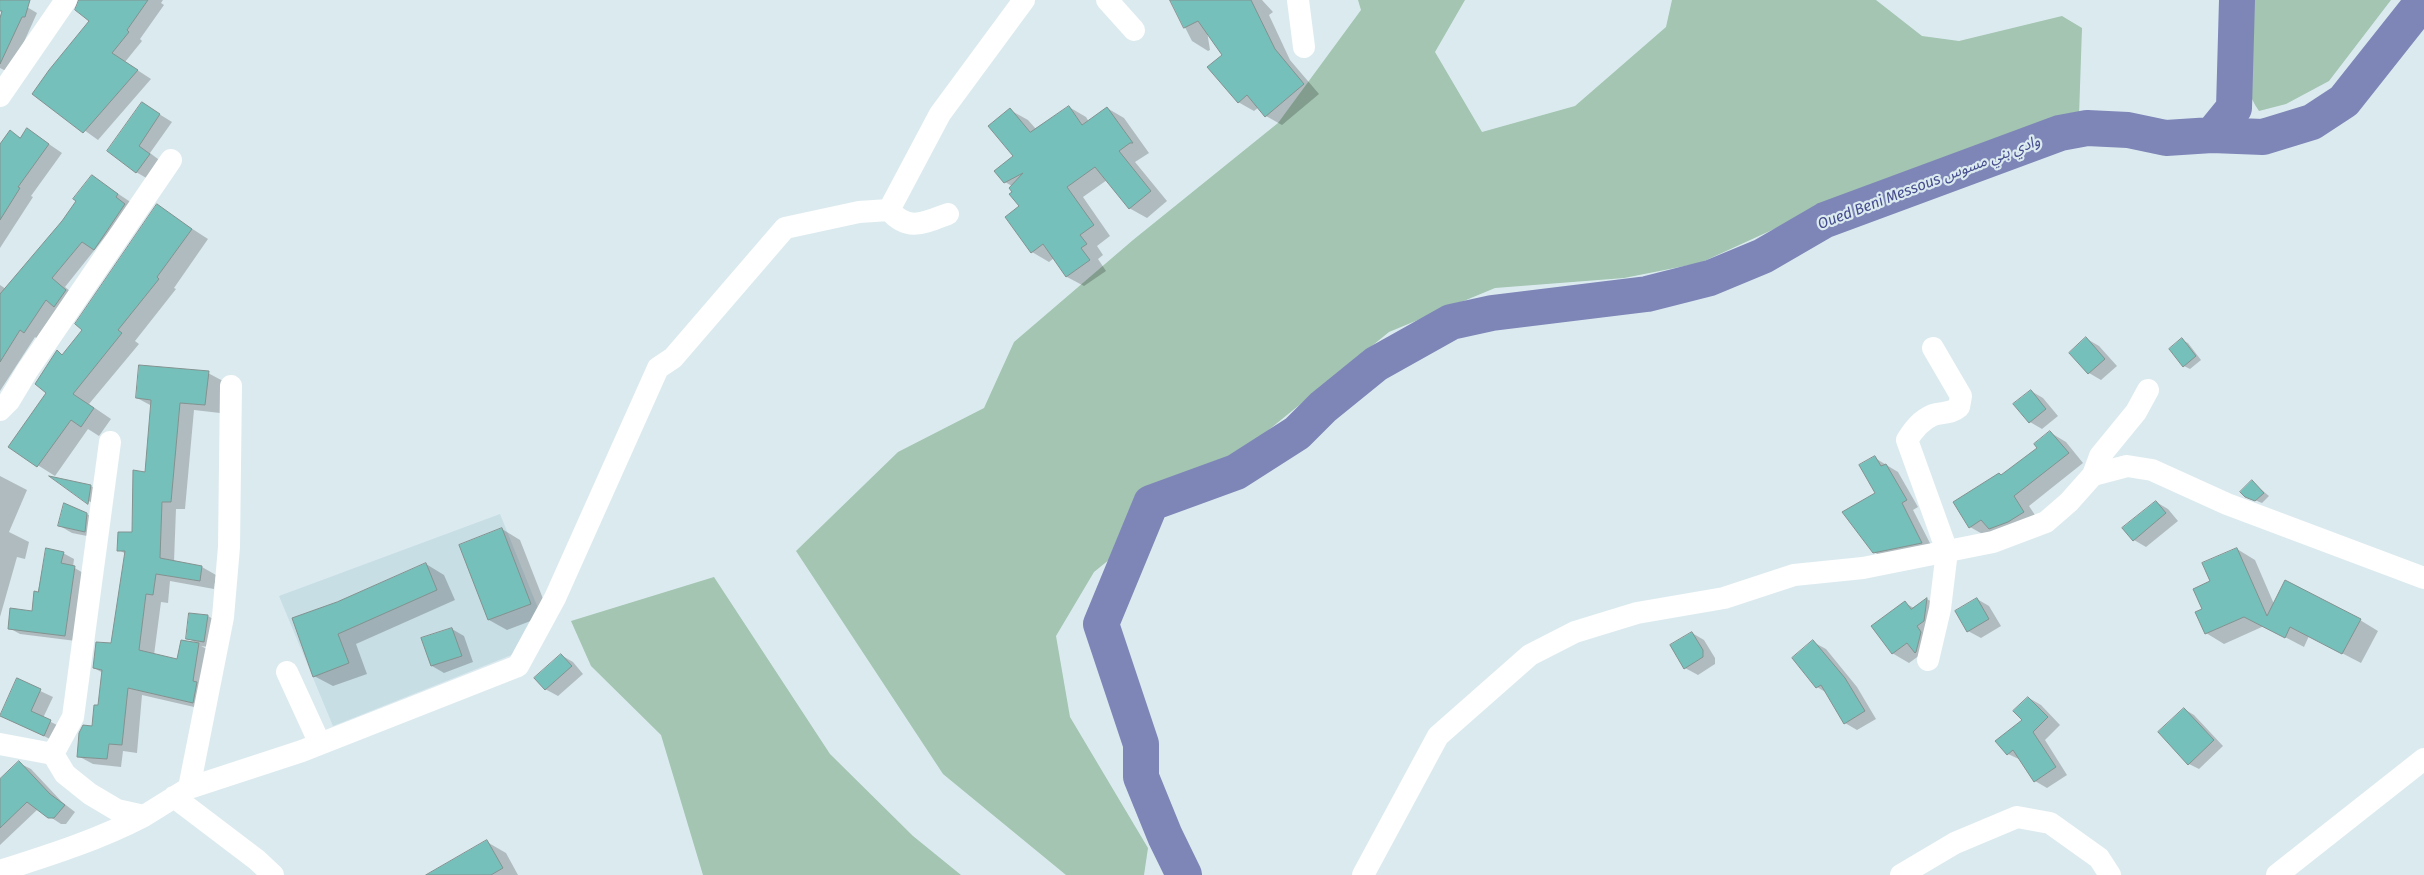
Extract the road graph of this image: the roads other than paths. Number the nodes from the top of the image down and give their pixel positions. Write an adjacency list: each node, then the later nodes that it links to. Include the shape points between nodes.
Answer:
1 (66, 0): 7 (street)
2 (1024, 0): 9 (street, via 940,114)
3 (1107, 0): 5 (street)
4 (1298, 0): 6 (street)
5 (1134, 30)
6 (1304, 47)
7 (0, 96)
8 (170, 160): 14 (street)
9 (889, 210): 10 (street, via 898,222 918,225); 22 (street, via 859,212 785,228 673,358 658,368 555,598 518,666)
10 (948, 214)
11 (1933, 348): 17 (street, via 1961,396 1959,407 1953,412 1932,415 1917,425 1907,440)
12 (231, 386): 25 (street, via 229,547 223,617)
13 (2148, 390): 16 (street, via 2136,412 2100,456)
14 (0, 410)
15 (110, 442): 23 (street, via 72,717)
16 (2093, 475): 17 (street, via 2046,522 1993,542); 18 (street, via 2127,466 2152,470 2227,504)
17 (1947, 551): 19 (street, via 1940,610); 29 (street, via 1863,568 1794,575 1724,598 1636,613 1575,632 1530,656 1438,736)
18 (2424, 578)
19 (1928, 660)
20 (287, 672): 22 (street)
21 (0, 744): 23 (street)
22 (320, 744): 25 (street)
23 (54, 754): 26 (street, via 65,774 90,794 117,810)
24 (2424, 759): 32 (street)
25 (182, 792): 26 (street); 28 (street)
26 (144, 816): 27 (street, via 74,848)
27 (0, 871)
28 (273, 875)
29 (1363, 875)
30 (1901, 875): 31 (street, via 1955,843 2017,817 2050,823 2100,858)
31 (2110, 875)
32 (2277, 875)

